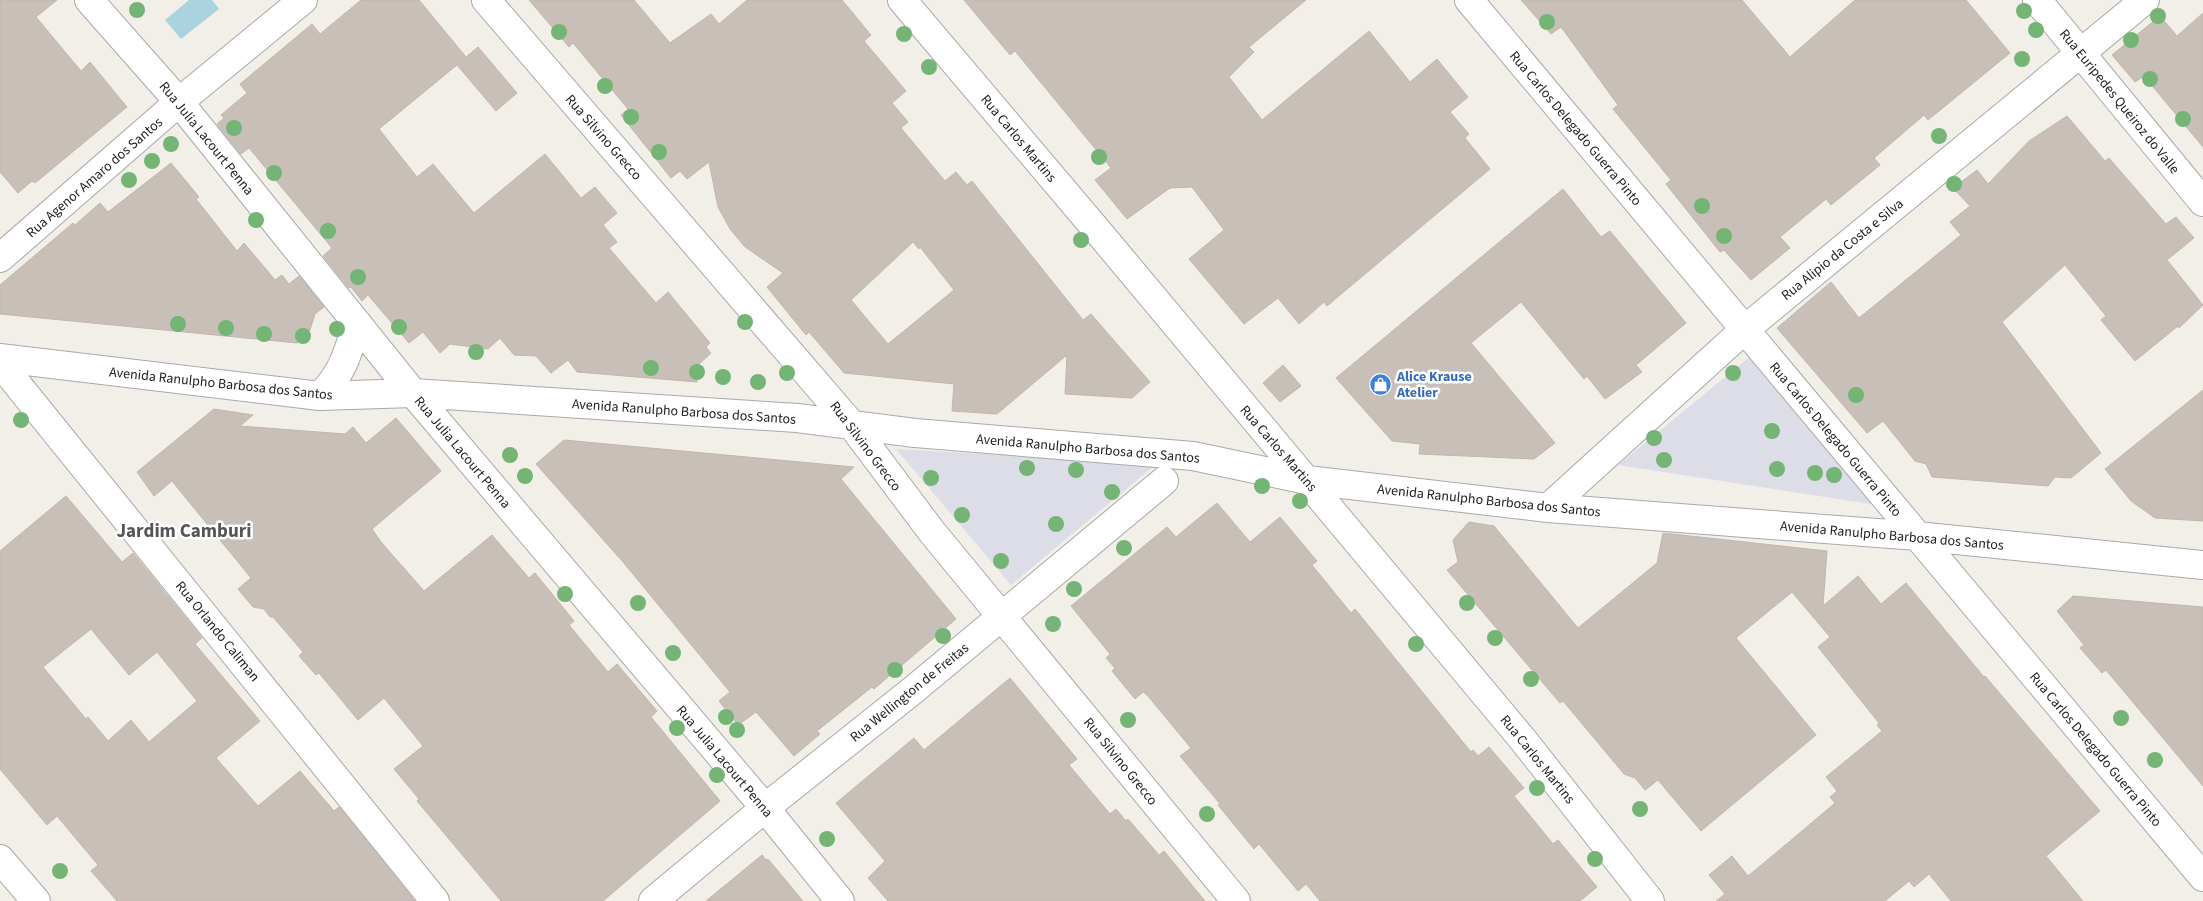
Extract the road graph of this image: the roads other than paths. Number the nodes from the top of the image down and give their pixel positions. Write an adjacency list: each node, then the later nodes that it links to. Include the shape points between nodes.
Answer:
1 (89, 0): 9 (street, Rua Julia Lacourt Penna)
2 (303, 0): 9 (street, Rua Agenor Amaro dos Santos)
3 (486, 0): 18 (street, Rua Silvino Grecco)
4 (902, 0): 19 (street, Rua Carlos Martins)
5 (1469, 0): 13 (street, Rua Carlos Delegado Guerra Pinto)
6 (2037, 0): 8 (street, Rua Euripedes Queiroz do Valle)
7 (2145, 0): 8 (street, Rua Alipio da Costa e Silva)
8 (2081, 52): 10 (street, Rua Euripedes Queiroz do Valle); 13 (street, Rua Alipio da Costa e Silva)
9 (179, 102): 11 (street, Rua Agenor Amaro dos Santos); 12 (street, Rua Julia Lacourt Penna)
10 (2203, 202)
11 (0, 258)
12 (357, 323): 16 (street, Rua Julia Lacourt Penna); 17 (street, via 341,371)
13 (1744, 330): 21 (street, Rua Alipio da Costa e Silva); 22 (street, Rua Carlos Delegado Guerra Pinto)
14 (0, 358): 17 (street, Avenida Ranulpho Barbosa dos Santos)
15 (0, 363): 29 (street, Rua Orlando Caliman)
16 (413, 393): 17 (street, Avenida Ranulpho Barbosa dos Santos); 18 (street, Avenida Ranulpho Barbosa dos Santos); 25 (street, Rua Julia Lacourt Penna)
17 (320, 396)
18 (851, 424): 19 (street, Avenida Ranulpho Barbosa dos Santos, via 915,433 1193,456); 24 (street, Rua Silvino Grecco, via 908,502)
19 (1307, 480): 21 (street, Avenida Ranulpho Barbosa dos Santos); 33 (street, Rua Carlos Martins, via 1524,741)
20 (1164, 481): 24 (street, Rua Wellington de Freitas)
21 (1548, 508): 22 (street, Avenida Ranulpho Barbosa dos Santos)
22 (1917, 536): 23 (street, Avenida Ranulpho Barbosa dos Santos); 27 (street, Rua Carlos Delegado Guerra Pinto)
23 (2203, 566)
24 (1001, 616): 25 (street, Rua Wellington de Freitas, via 912,692); 32 (street, Rua Silvino Grecco)
25 (765, 808): 30 (street, Rua Wellington de Freitas); 31 (street, Rua Julia Lacourt Penna)
26 (0, 858): 28 (street)
27 (2203, 877)
28 (36, 901)
29 (435, 901)
30 (653, 901)
31 (840, 901)
32 (1236, 901)
33 (1650, 901)

